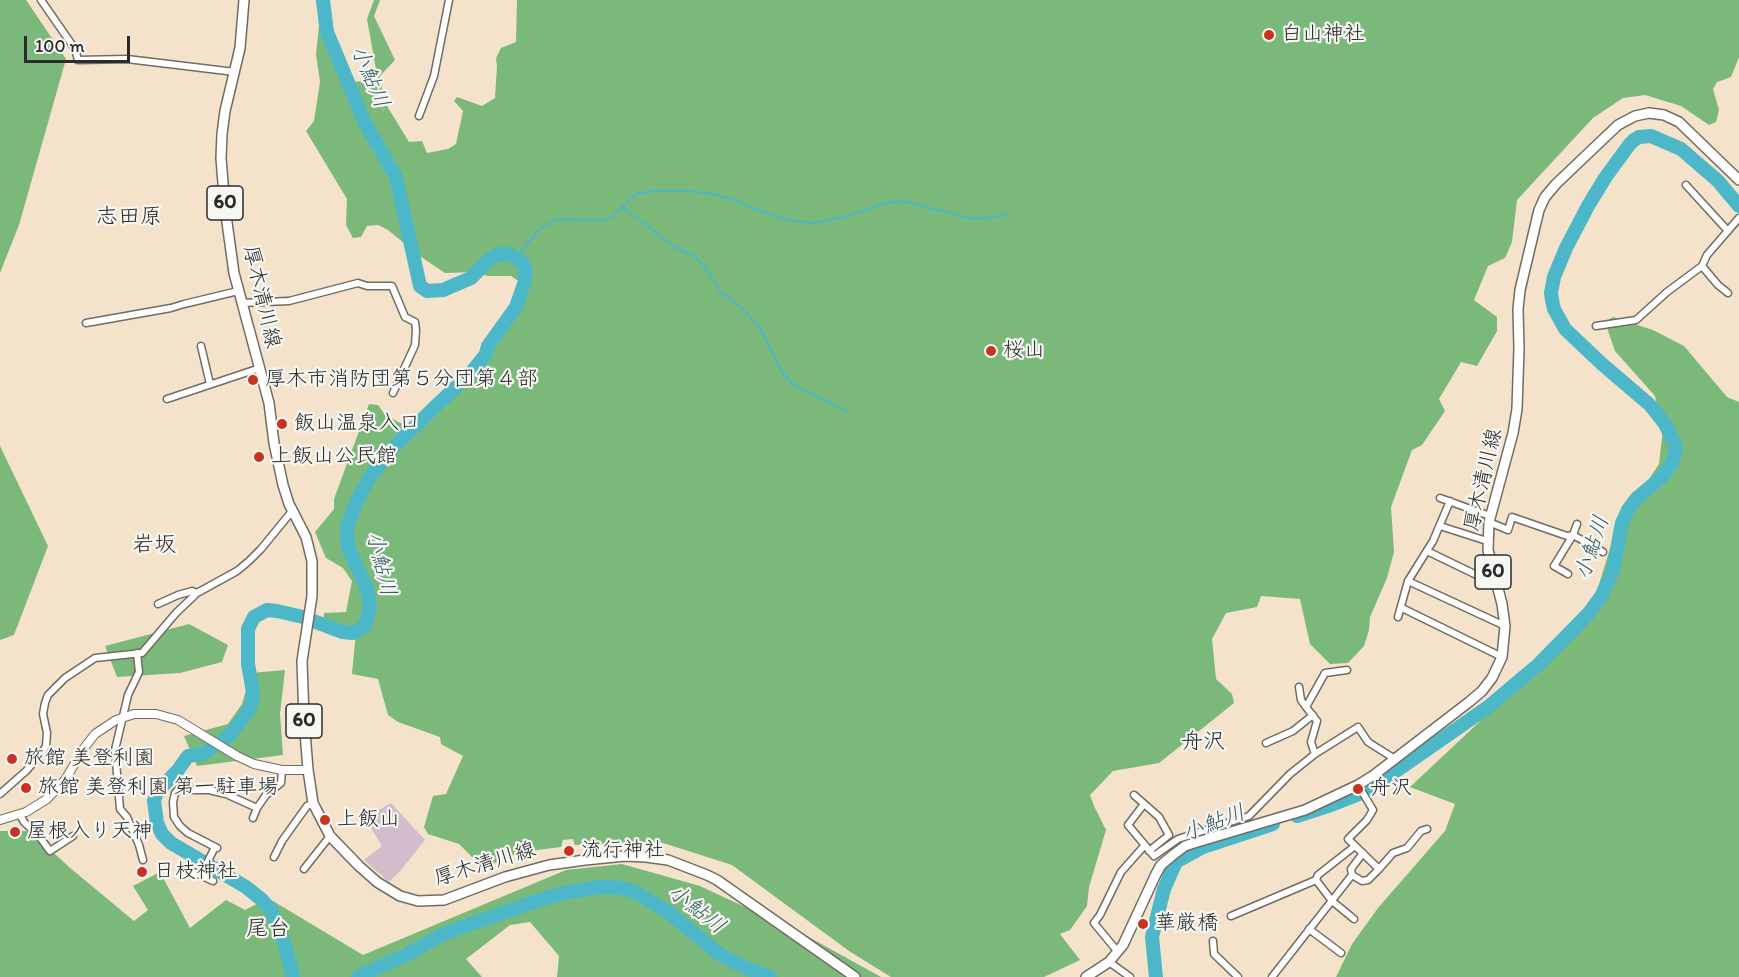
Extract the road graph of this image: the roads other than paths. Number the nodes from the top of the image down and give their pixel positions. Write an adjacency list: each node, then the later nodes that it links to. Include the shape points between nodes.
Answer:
1 (41, 0): 4 (street, via 75,49 78,60 126,59)
2 (244, 0): 4 (main road, 厚木清川線 / 60)
3 (449, 0): 5 (street, via 434,76)
4 (235, 72): 11 (main road, 厚木清川線 / 60, via 225,111 220,158)
5 (419, 116)
6 (1739, 180): 24 (main road, 厚木清川線 / 60, via 1679,122 1664,114 1649,113 1618,126 1545,197 1520,290 1517,409)
7 (1686, 185): 9 (street)
8 (1739, 218): 9 (street)
9 (1729, 230): 10 (street)
10 (1702, 266): 12 (street); 15 (street, via 1636,320)
11 (238, 291): 13 (main road, 厚木清川線 / 60); 14 (street)
12 (1728, 293)
13 (241, 303): 17 (main road, 厚木清川線 / 60); 19 (street, via 289,301 357,283 392,286 405,317 415,322 416,330 415,345)
14 (86, 323)
15 (1596, 326)
16 (201, 346): 18 (street)
17 (260, 368): 18 (street); 23 (main road, 厚木清川線 / 60, via 283,485)
18 (210, 384): 20 (street)
19 (393, 393)
20 (167, 399)
21 (1440, 498): 22 (street)
22 (1450, 501): 24 (street); 26 (street)
23 (293, 510): 34 (street, via 242,568); 50 (main road, 厚木清川線 / 60, via 306,537 313,577 302,661)
24 (1490, 519): 27 (street, via 1508,530 1512,517); 28 (main road, 厚木清川線 / 60)
25 (1577, 524): 27 (street)
26 (1440, 526): 28 (street); 29 (street)
27 (1573, 535): 30 (street); 31 (street, via 1554,566)
28 (1487, 541): 32 (main road, 厚木清川線 / 60)
29 (1427, 551): 32 (street, via 1489,581); 33 (street)
30 (1603, 552)
31 (1568, 574)
32 (1495, 580): 38 (main road, 厚木清川線 / 60)
33 (1408, 582): 36 (street); 38 (street)
34 (197, 593): 35 (street, via 192,591); 39 (street, via 142,653)
35 (158, 604)
36 (1402, 608): 37 (street); 40 (street)
37 (1398, 617)
38 (1505, 626): 40 (main road, 厚木清川線 / 60)
39 (137, 653): 45 (street, via 139,672); 54 (street, via 95,658 51,692 43,714 46,746)
40 (1502, 657): 48 (main road, 厚木清川線 / 60, via 1482,691)
41 (1347, 670): 43 (street, via 1325,673)
42 (1299, 687): 43 (street)
43 (1306, 707): 44 (street)
44 (1313, 715): 46 (street, via 1293,731); 47 (street, via 1317,721 1311,742)
45 (123, 717): 49 (street, via 156,714 178,720 254,764); 59 (street, via 95,734 55,792); 70 (street, via 115,750 120,809 127,817)
46 (1266, 743)
47 (1315, 754): 48 (street, via 1358,726 1368,742); 65 (street, via 1249,816)
48 (1395, 759): 53 (main road, 厚木清川線 / 60)
49 (282, 770): 50 (street); 52 (street)
50 (308, 770): 57 (main road, 厚木清川線 / 60)
51 (290, 780): 52 (street)
52 (281, 783): 58 (street)
53 (1359, 787): 65 (main road, 厚木清川線 / 60, via 1305,810); 66 (street, via 1373,810 1348,839)
54 (0, 794)
55 (1134, 795): 56 (street)
56 (1144, 804): 67 (street, via 1128,825); 67 (street, via 1159,817 1169,835)
57 (315, 807): 64 (main road, 60); 69 (street, via 307,806)
58 (257, 808): 60 (street); 74 (street, via 209,789 175,793 174,817 180,826 215,848)
59 (20, 815): 61 (street); 63 (street, via 51,851)
60 (253, 818)
61 (0, 820)
62 (1427, 829): 73 (street, via 1407,848 1393,853)
63 (73, 836)
64 (330, 836): 72 (street); 88 (main road, 厚木清川線 / 60, via 376,882 418,901 444,900 549,865 626,856 668,860 717,880)
65 (1193, 838): 67 (street, via 1178,839 1154,856); 83 (main road, 厚木清川線 / 60, via 1161,866)
66 (1355, 846): 68 (street); 77 (street)
67 (1147, 848): 83 (street, via 1121,872 1094,923)
68 (1363, 854): 73 (street); 75 (street)
69 (274, 857)
70 (142, 860)
71 (183, 867): 74 (street)
72 (304, 869)
73 (1379, 869): 75 (street, via 1368,880)
74 (202, 874): 76 (street)
75 (1352, 875): 78 (street)
76 (213, 880)
77 (1316, 880): 78 (street); 79 (street)
78 (1332, 901): 80 (street); 81 (street)
79 (1231, 916)
80 (1354, 919)
81 (1309, 929): 84 (street); 90 (street)
82 (1213, 941): 87 (street, via 1214,954)
83 (1118, 952): 85 (main road, 厚木清川線 / 60)
84 (1341, 953)
85 (1109, 962): 86 (main road, 厚木清川線 / 60); 89 (street)
86 (1091, 976)
87 (1235, 976)
88 (855, 977)
89 (1130, 977)
90 (1272, 977)

